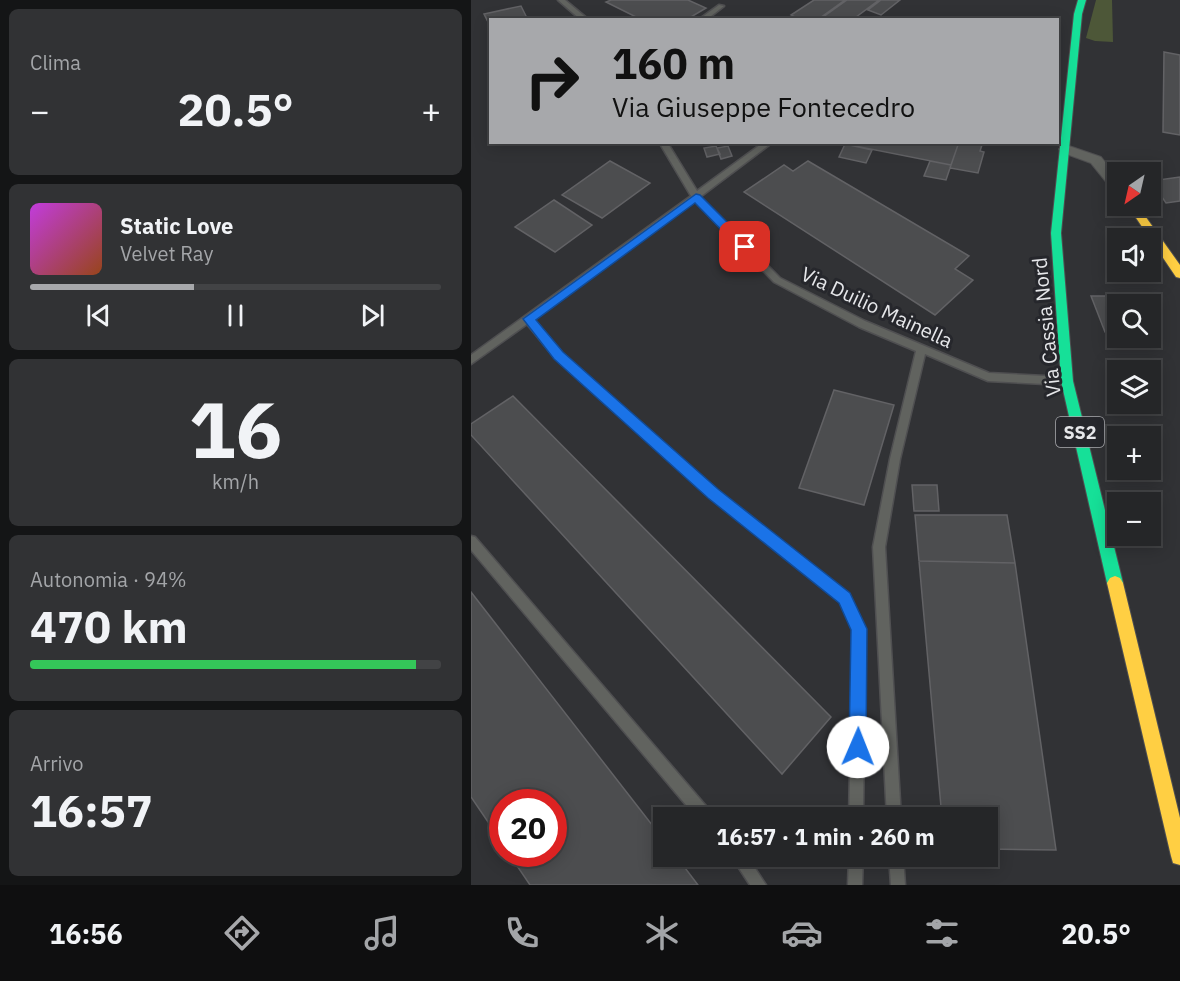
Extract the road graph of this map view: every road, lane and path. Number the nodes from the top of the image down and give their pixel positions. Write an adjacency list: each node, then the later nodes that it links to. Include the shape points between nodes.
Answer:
1 (561, 0): 4 (lane)
2 (1082, 0): 8 (main road, Via Cassia Nord / SS2)
3 (720, 6): 5 (lane)
4 (584, 18)
5 (704, 18)
6 (664, 144): 10 (lane, Via Duilio Mainella)
7 (766, 144): 10 (lane)
8 (1066, 149): 9 (street, via 1096,160); 16 (main road, Via Cassia Nord / SS2, via 1056,233)
9 (1107, 174)
10 (696, 197): 13 (lane); 14 (lane, Via Duilio Mainella, via 777,280)
11 (1140, 216): 12 (main road)
12 (1180, 274)
13 (529, 319): 15 (lane); 19 (lane, via 558,355 705,486 845,598 859,629)
14 (921, 349): 16 (lane, Via Duilio Mainella, via 988,377); 20 (lane, via 879,547)
15 (471, 360)
16 (1067, 381): 21 (main road, Via Cassia Nord / SS2)
17 (471, 541): 18 (lane)
18 (698, 807)
19 (856, 807)
20 (893, 807)
21 (1180, 856)
22 (746, 867): 25 (lane)
23 (856, 867): 26 (lane)
24 (897, 867): 27 (lane)
25 (759, 885)
26 (855, 885)
27 (898, 885)

